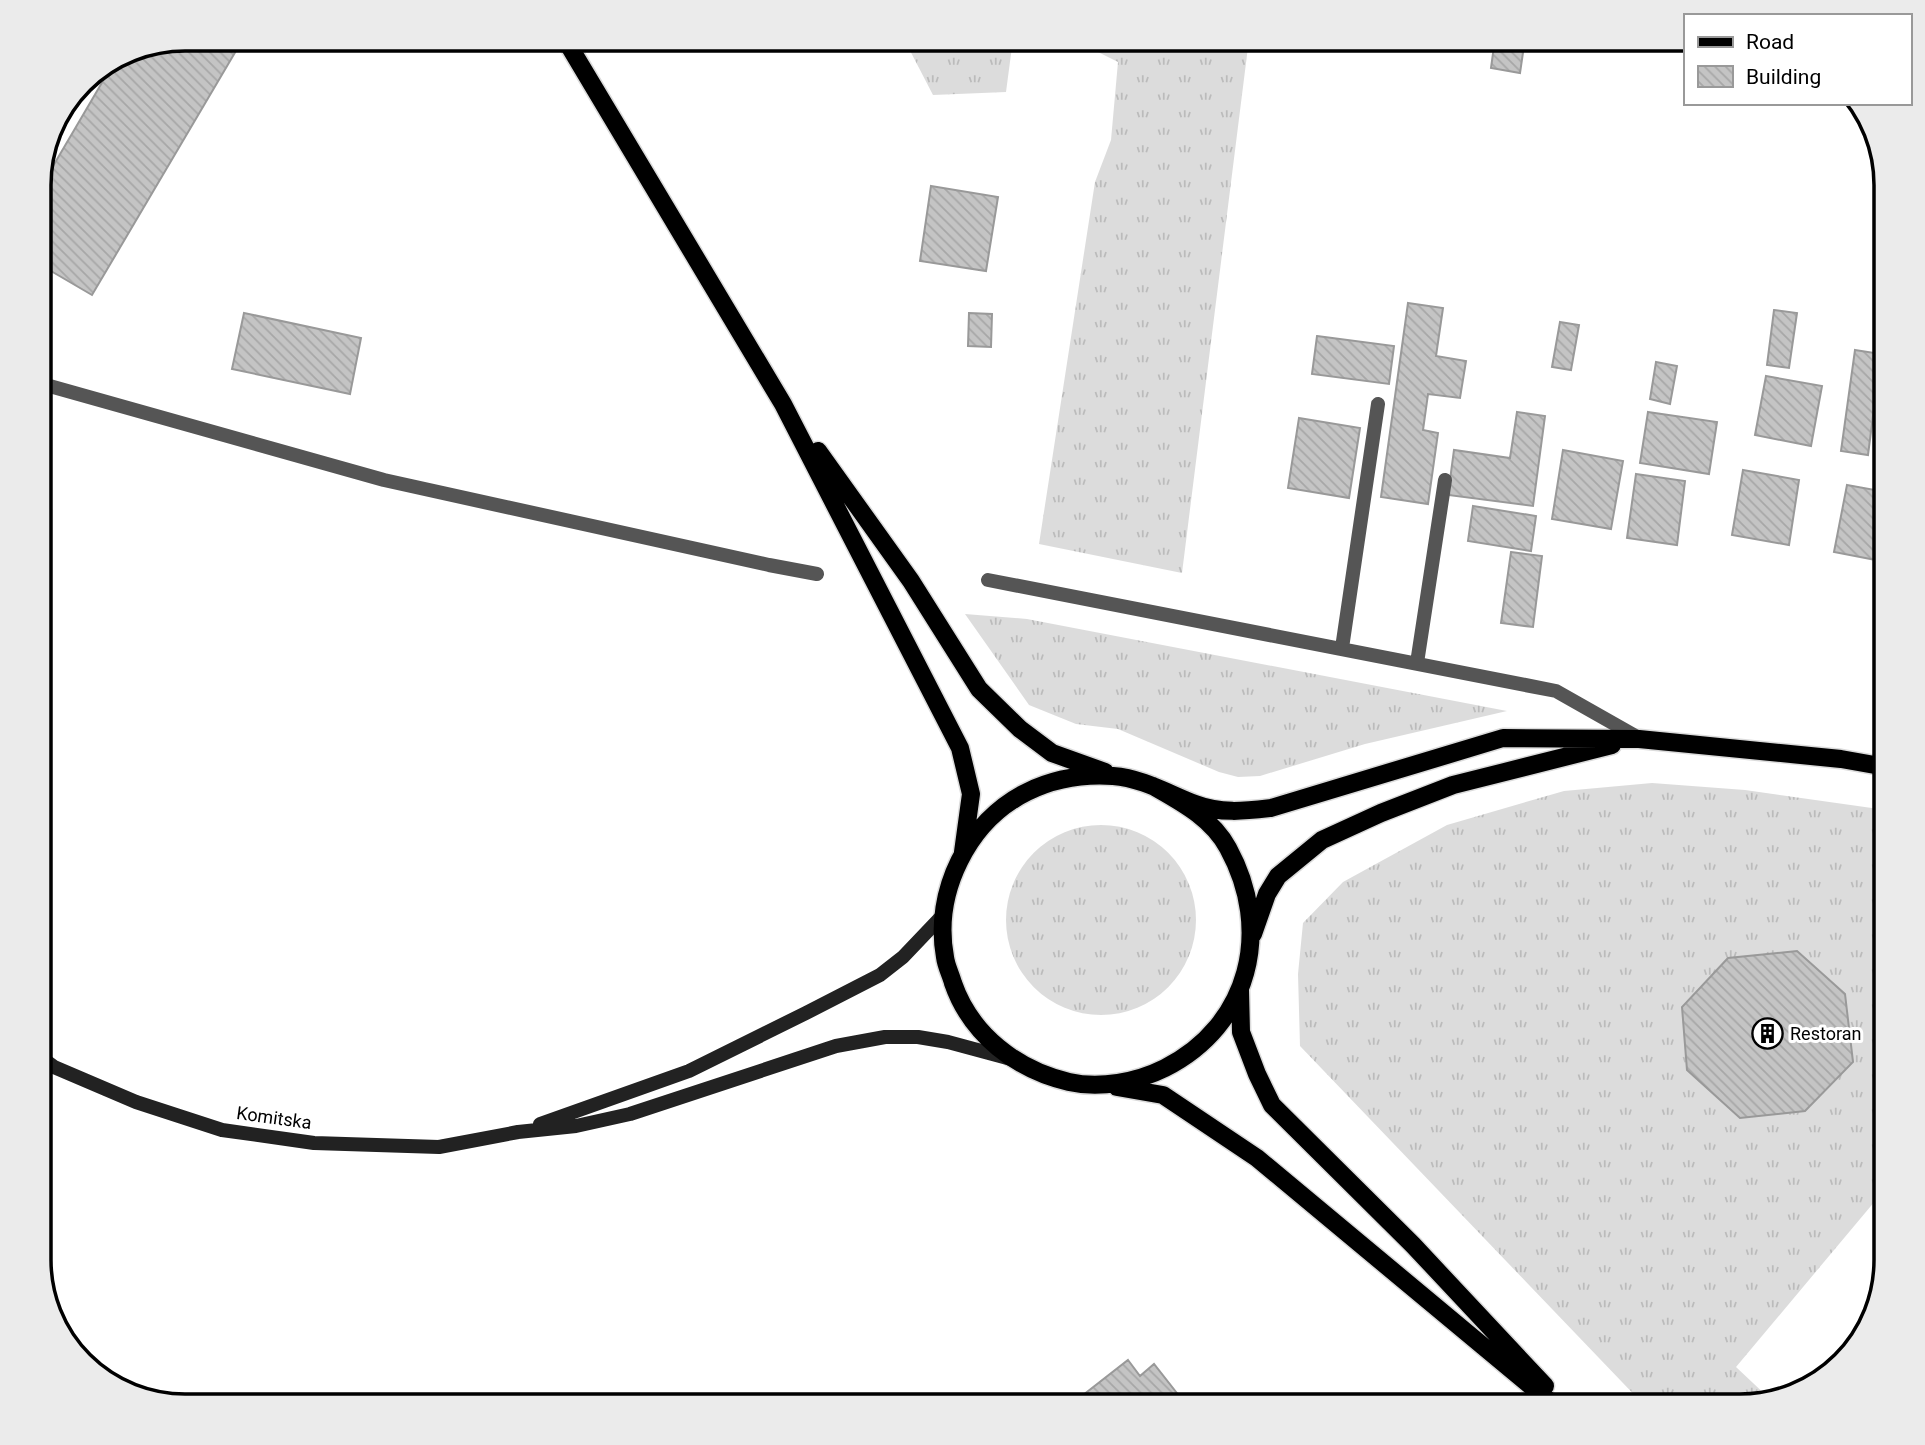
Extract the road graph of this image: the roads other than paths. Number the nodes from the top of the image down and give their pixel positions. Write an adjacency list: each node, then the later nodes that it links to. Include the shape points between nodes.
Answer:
1 (573, 51): 3 (main road)
2 (51, 386): 6 (street, via 384,480)
3 (783, 404): 12 (main road, via 911,581 979,689 1052,753); 14 (main road, via 960,748 971,794)
4 (1378, 404): 8 (street)
5 (1445, 480): 9 (street)
6 (817, 574)
7 (988, 580): 8 (street)
8 (1342, 648): 9 (street)
9 (1417, 663): 10 (street, via 1556,691)
10 (1639, 739): 11 (main road); 13 (main road, via 1503,738 1271,808 1236,813 1198,805); 16 (main road, via 1453,785 1322,840 1278,876)
11 (1874, 764)
12 (1115, 776): 13 (main road); 14 (main road, via 1070,777 1027,792 991,817)
13 (1153, 786): 16 (main road, via 1195,810 1227,846 1246,890)
14 (963, 852): 15 (main road)
15 (943, 915): 18 (main road, via 945,957 958,997 981,1032); 21 (main road, via 880,975 806,1013 689,1071)
16 (1251, 937): 17 (main road)
17 (1240, 990): 20 (main road, via 1217,1027 1185,1057 1146,1077); 23 (main road, via 1241,1031 1272,1105)
18 (1013, 1060): 20 (main road, via 1072,1083); 21 (main road, via 938,1040 885,1037 836,1046 630,1114)
19 (51, 1065): 21 (main road, Komitska, via 136,1102 222,1130 314,1143 439,1147)
20 (1104, 1085): 22 (main road, via 1163,1095 1257,1158)
21 (519, 1132)
22 (1541, 1394)
23 (1554, 1394)

